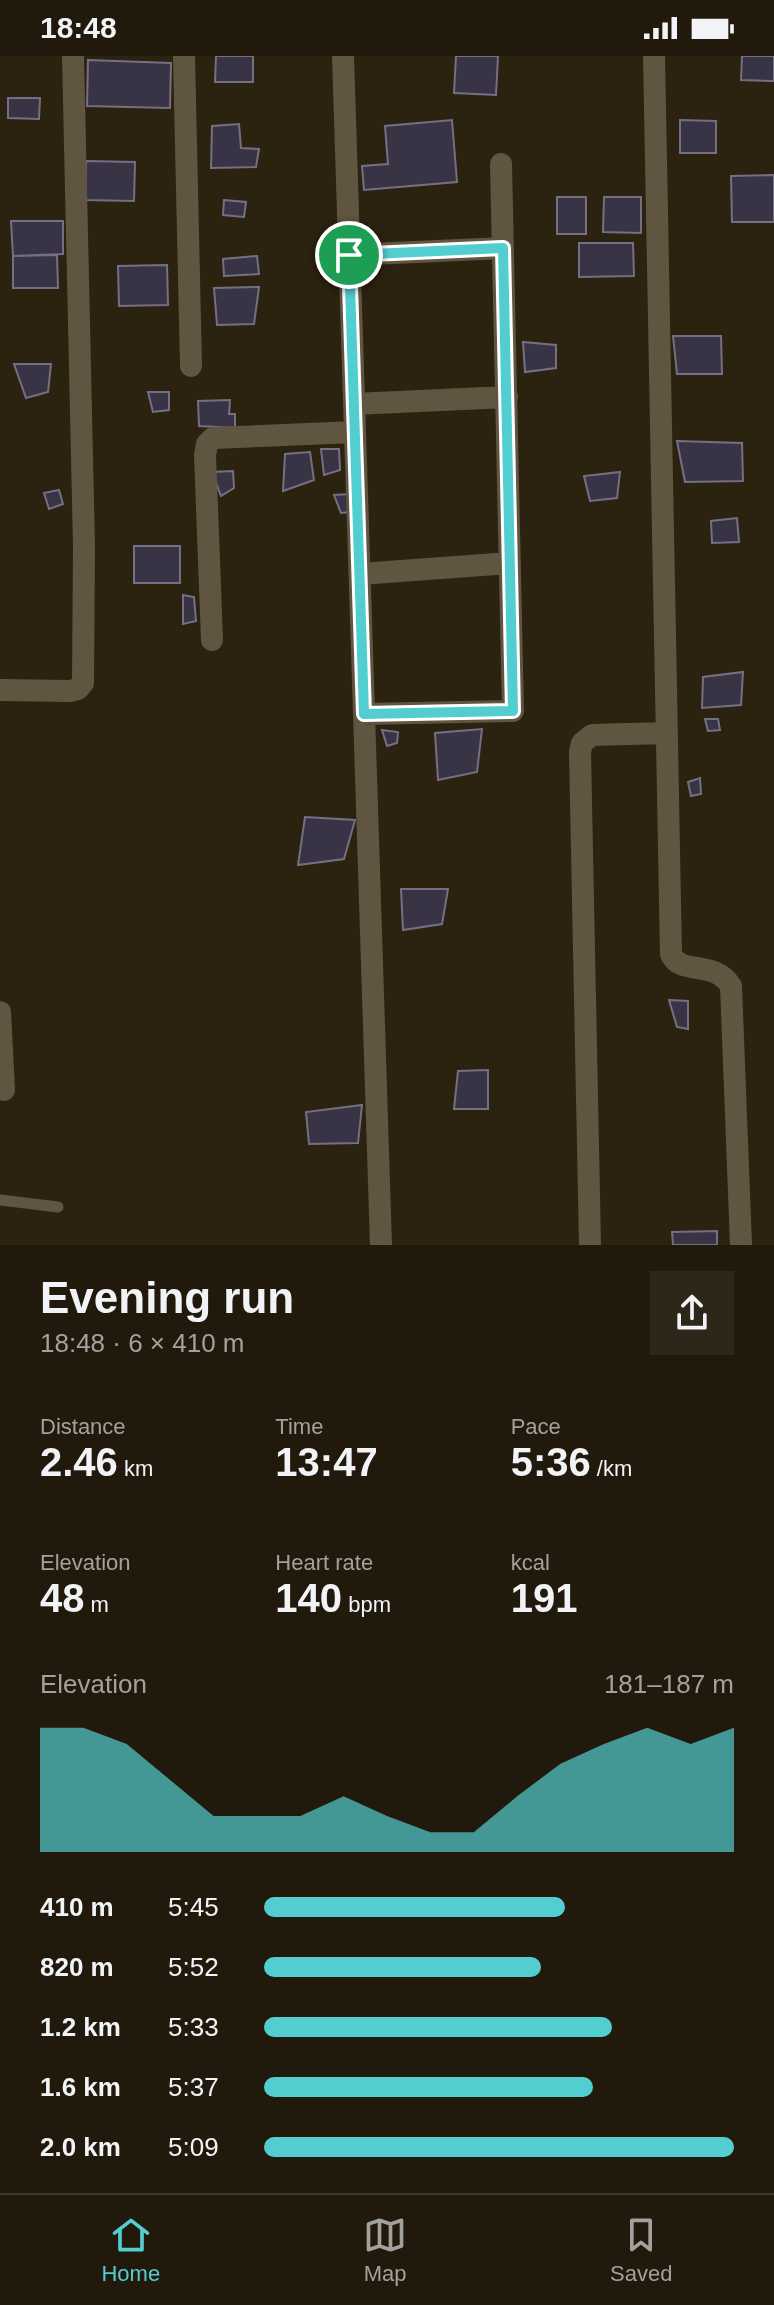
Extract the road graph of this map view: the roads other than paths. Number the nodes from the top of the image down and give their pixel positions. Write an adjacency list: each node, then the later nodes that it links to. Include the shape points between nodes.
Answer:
1 (73, 56): 15 (street, via 83,683 70,691)
2 (184, 56): 8 (street)
3 (343, 56): 7 (street)
4 (654, 56): 17 (street)
5 (501, 164): 6 (street)
6 (503, 248): 7 (street); 9 (street)
7 (349, 255): 10 (street)
8 (191, 366)
9 (507, 397): 10 (street); 12 (street)
10 (354, 404): 11 (street)
11 (355, 432): 13 (street); 14 (street, via 213,438 207,444)
12 (510, 563): 13 (street); 16 (street, via 513,711)
13 (360, 574): 16 (street)
14 (212, 640)
15 (0, 690)
16 (364, 714): 22 (street)
17 (666, 733): 23 (street, via 592,735 580,752); 24 (street, via 671,954 679,964 718,973 731,986)
18 (0, 1012): 19 (street)
19 (4, 1090)
20 (0, 1200): 21 (lane)
21 (58, 1207)
22 (381, 1245)
23 (590, 1245)
24 (741, 1245)

